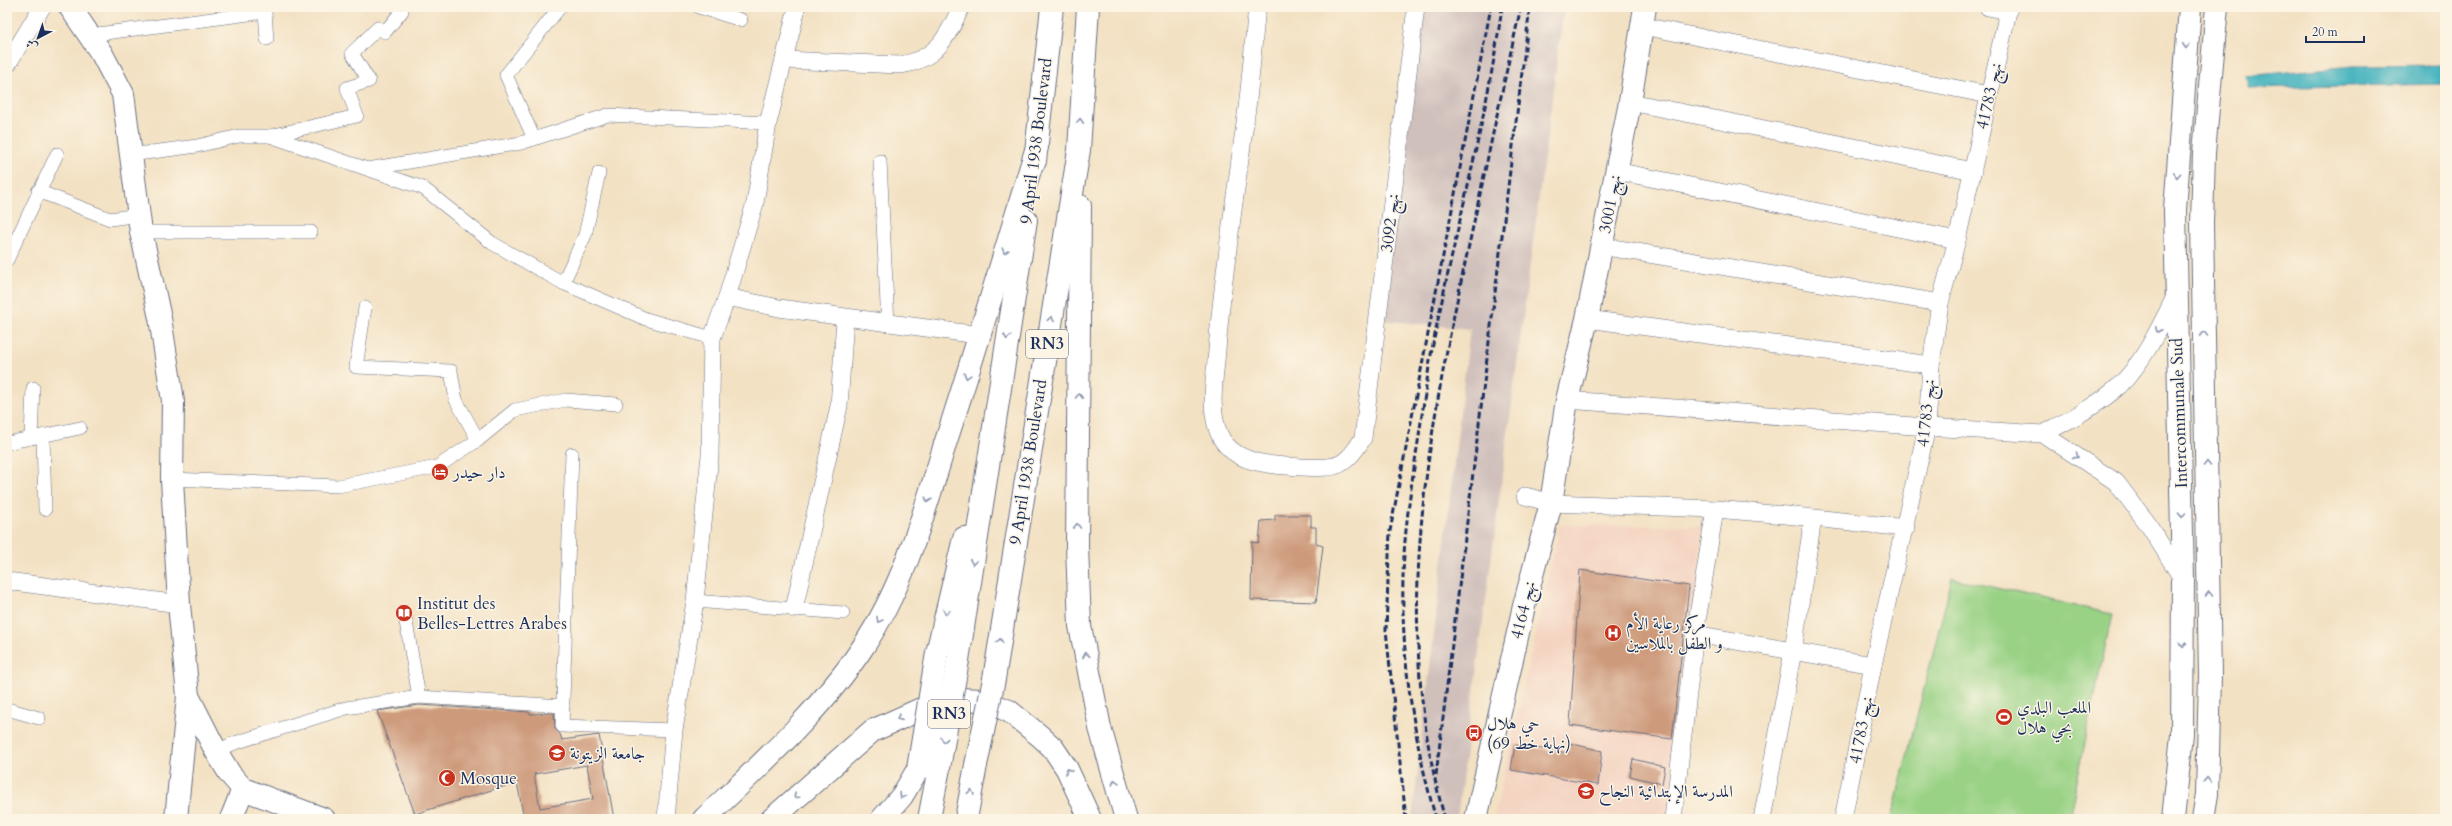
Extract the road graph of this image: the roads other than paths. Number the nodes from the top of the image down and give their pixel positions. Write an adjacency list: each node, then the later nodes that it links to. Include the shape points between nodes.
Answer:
1 (42, 7): 21 (street)
2 (70, 7): 18 (main road)
3 (560, 7): 26 (street, via 506,76)
4 (961, 7): 20 (street, via 943,42 917,63 900,65)
5 (1052, 7): 27 (main road, 9 April 1938 Boulevard / RN3)
6 (1088, 7): 28 (main road, 9 April 1938 Boulevard / RN3, one-way to 6)
7 (1257, 7): 8 (street, نهج 3092, via 1246,113 1220,305 1213,396 1215,421 1221,437 1231,451 1249,460 1278,466 1329,469 1354,454 1363,438)
8 (1416, 7)
9 (1988, 7): 13 (street)
10 (2190, 7): 43 (main road, Intercommunale Sud, one-way to 43, via 2175,210)
11 (2217, 7): 105 (main road, Intercommunale Sud, one-way to 11, via 2207,794 2210,676 2202,223 2204,153)
12 (702, 8): 17 (street)
13 (2009, 9): 22 (street, نهج 41783)
14 (797, 10): 20 (street)
15 (402, 11): 25 (street, via 385,32 378,28 352,53 369,81 347,88 357,116)
16 (1644, 17): 22 (street); 23 (main road, نهج 3001)
17 (741, 20)
18 (90, 35): 19 (street, via 264,12); 30 (main road, via 123,94)
19 (267, 39)
20 (784, 60): 24 (street)
21 (7, 65)
22 (1989, 95): 34 (street, نهج 41783)
23 (1630, 102): 33 (main road, نهج 3001); 34 (street)
24 (768, 123): 26 (street, via 608,115); 44 (street, via 755,203)
25 (270, 136): 30 (street, via 239,136 197,146); 32 (street)
26 (534, 139): 32 (street, via 482,151)
27 (1037, 147): 50 (main road, one-way to 50); 54 (main road, 9 April 1938 Boulevard / RN3, one-way to 54)
28 (1079, 150): 97 (main road, 9 April 1938 Boulevard / RN3, one-way to 28, bridge, via 994,679); 99 (main road, one-way to 28, via 1100,728 1080,626 1077,546)
29 (57, 154): 36 (street)
30 (130, 155): 37 (main road)
31 (880, 160): 49 (street)
32 (366, 169): 42 (street, via 423,188 492,243)
33 (1616, 171): 39 (street); 40 (main road, نهج 3001)
34 (1972, 171): 39 (street, نهج 41783)
35 (599, 173): 42 (street, via 585,235)
36 (38, 191): 37 (street, via 110,218); 41 (street)
37 (140, 224): 38 (street); 64 (main road, via 160,318 173,401)
38 (311, 232)
39 (1957, 240): 45 (street, نهج 41783)
40 (1602, 246): 45 (street); 48 (main road, نهج 3001)
41 (7, 260)
42 (563, 284): 51 (street, via 646,319)
43 (2176, 295): 59 (street, one-way to 59, via 2152,343 2119,386 2086,410); 71 (main road, Intercommunale Sud, one-way to 71)
44 (727, 297): 47 (street); 51 (street)
45 (1940, 303): 52 (street, نهج 41783)
46 (365, 308): 61 (street, via 356,367 452,371 456,400)
47 (845, 318): 49 (street); 75 (street, via 839,406)
48 (1587, 319): 52 (street); 55 (main road, نهج 3001)
49 (888, 325): 50 (street)
50 (978, 335): 93 (main road, one-way to 93, via 917,536 889,601 862,650 815,708)
51 (712, 338): 73 (street, via 710,454)
52 (1931, 365): 58 (street, نهج 41783)
53 (33, 388): 60 (street)
54 (998, 397): 95 (main road, one-way to 95, bridge, via 937,653 918,769 902,796); 96 (main road, 9 April 1938 Boulevard / RN3, one-way to 96, bridge, via 958,660)
55 (1567, 400): 58 (street); 66 (main road, نهج 4164)
56 (616, 404): 61 (street, via 566,400 515,410)
57 (80, 428): 60 (street)
58 (1927, 428): 59 (street); 70 (street, نهج 41783)
59 (2044, 434): 71 (street, one-way to 71, via 2116,482 2148,524)
60 (37, 437): 62 (street); 67 (street)
61 (478, 440): 64 (street, via 437,466 338,486)
62 (7, 443)
63 (572, 454): 83 (street)
64 (172, 479): 74 (main road)
65 (1525, 496): 66 (street)
66 (1551, 503): 68 (street); 100 (main road, نهج 4164, via 1524,606)
67 (45, 509)
68 (1715, 509): 69 (street); 78 (street)
69 (1813, 518): 70 (street); 79 (street)
70 (1906, 528): 80 (street, نهج 41783)
71 (2184, 580): 104 (main road, Intercommunale Sud, one-way to 104, via 2182,735)
72 (7, 581): 74 (street)
73 (695, 601): 75 (street); 86 (street)
74 (179, 604): 81 (main road)
75 (794, 609): 76 (street)
76 (843, 613)
77 (405, 616): 82 (street)
78 (1695, 634): 79 (street); 101 (street)
79 (1793, 651): 80 (street); 102 (street)
80 (1873, 665): 103 (street, نهج 41783)
81 (188, 696): 87 (main road); 89 (main road)
82 (419, 696): 83 (street); 87 (street, via 346,708 235,743)
83 (563, 706): 86 (street, via 562,726)
84 (7, 709): 85 (street)
85 (39, 718)
86 (674, 730): 92 (street)
87 (216, 752): 88 (main road)
88 (243, 788): 90 (main road); 91 (main road)
89 (176, 819)
90 (230, 819)
91 (324, 819)
92 (666, 819)
93 (704, 819)
94 (772, 819): 98 (main road, one-way to 94, via 1067,769 1053,748 1009,711 982,700 960,699 940,702 872,731)
95 (882, 819)
96 (929, 819)
97 (966, 819)
98 (1090, 819)
99 (1126, 819)
100 (1476, 819)
101 (1673, 819)
102 (1762, 819)
103 (1843, 819)
104 (2173, 819)
105 (2203, 819)

